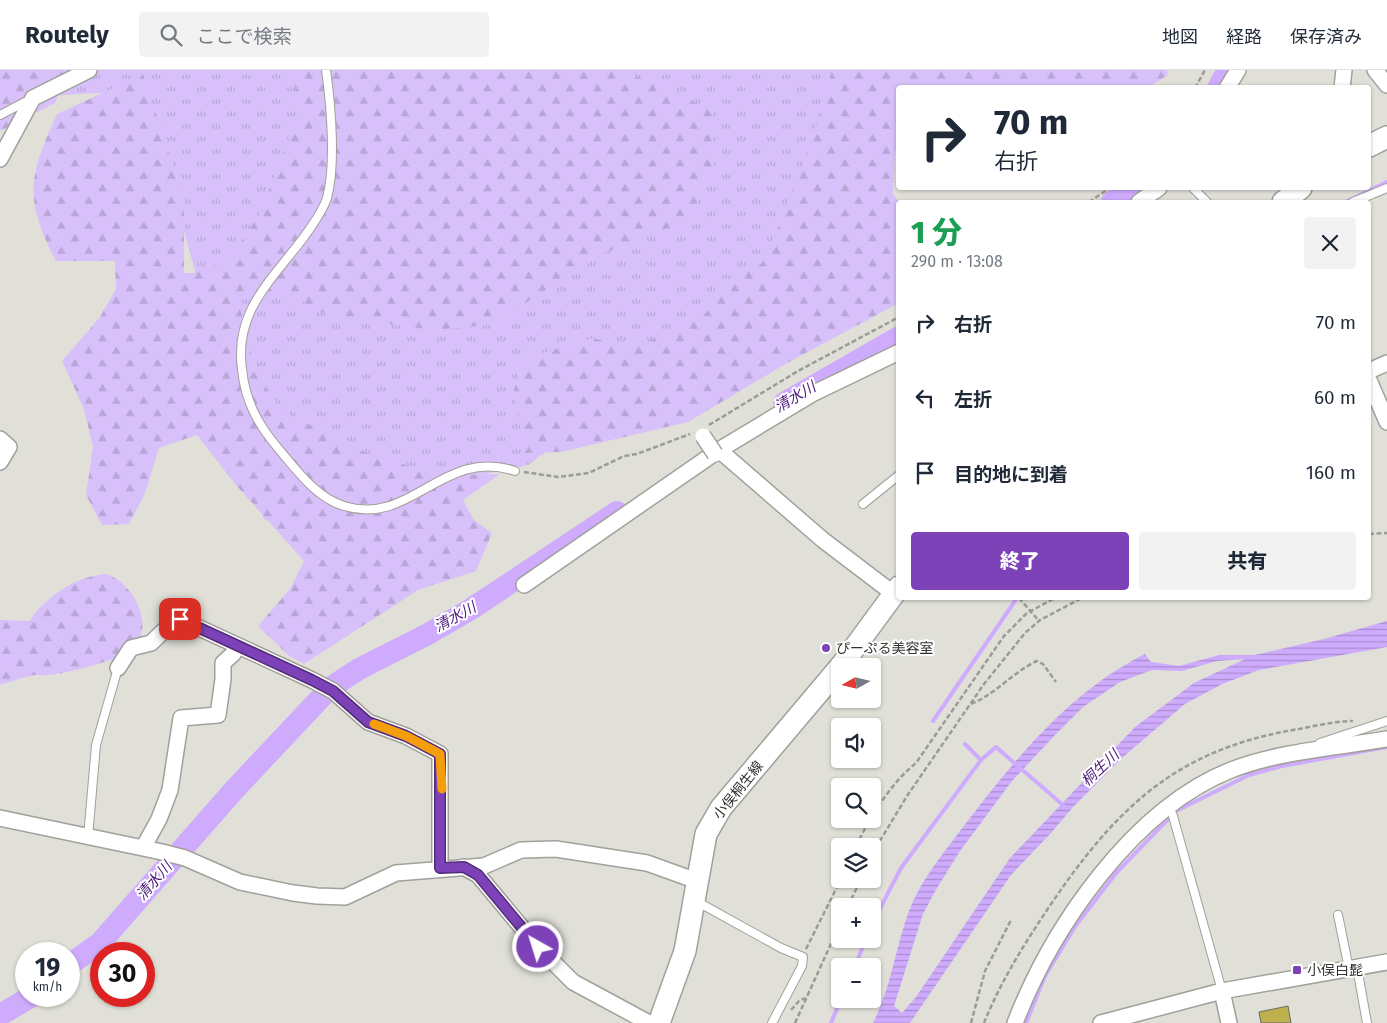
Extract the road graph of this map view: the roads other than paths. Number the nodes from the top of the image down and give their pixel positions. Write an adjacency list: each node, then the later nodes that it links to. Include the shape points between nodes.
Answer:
1 (89, 70): 9 (street)
2 (326, 70): 31 (lane, via 331,137 329,189 319,217 246,317 240,357 245,391 252,410 268,436 299,472 330,500 342,506 366,509 401,503 442,478 469,467 494,465)
3 (1238, 70): 6 (street)
4 (1344, 70): 7 (street)
5 (1375, 70): 8 (street)
6 (1230, 85)
7 (1342, 85)
8 (1387, 85)
9 (33, 98): 10 (lane); 13 (street)
10 (0, 115)
11 (1387, 137): 12 (main road)
12 (1371, 145)
13 (0, 159)
14 (1387, 188): 21 (lane)
15 (1156, 190): 18 (street)
16 (1195, 190): 19 (lane)
17 (1299, 190): 20 (main road)
18 (1142, 200)
19 (1205, 200)
20 (1286, 200)
21 (1358, 200)
22 (896, 353): 29 (street, via 812,394)
23 (1387, 363): 24 (street)
24 (1371, 370)
25 (1371, 385): 26 (street)
26 (1387, 422)
27 (701, 433): 29 (street, bridge)
28 (0, 439): 30 (street, via 9,446)
29 (717, 452): 34 (street); 35 (street, via 823,540)
30 (0, 462)
31 (515, 471)
32 (896, 477): 33 (lane)
33 (863, 504)
34 (524, 585)
35 (896, 591): 37 (main road, 小俣桐生線)
36 (238, 646): 38 (street, via 180,619 151,643 131,648); 46 (street, via 222,663 218,715 181,718 170,790); 48 (street, via 333,691 368,722 406,736 440,754)
37 (847, 658)
38 (118, 668): 45 (lane, via 96,745)
39 (831, 678): 49 (main road, 小俣桐生線, via 714,818 706,834)
40 (1387, 721): 42 (lane, via 1316,744)
41 (1387, 739): 42 (street)
42 (1306, 752): 43 (street, via 1254,762 1211,779)
43 (1171, 811): 53 (lane); 58 (street, via 1124,849 1078,907 1051,948)
44 (0, 818): 45 (street)
45 (88, 837): 46 (street)
46 (143, 848): 48 (street, via 185,858 240,882 292,894 317,896 345,896 396,873)
47 (464, 867): 48 (street); 49 (street, via 484,866 521,850 556,849 647,863); 55 (street, via 478,875 538,947 573,982)
48 (440, 868)
49 (696, 890): 56 (main road, 小俣桐生線, via 685,952); 57 (lane, via 781,948 803,957 802,966)
50 (1338, 915): 52 (lane)
51 (1387, 962): 52 (street)
52 (1353, 968): 53 (street); 60 (lane)
53 (1222, 991): 54 (street); 59 (street)
54 (1107, 1022)
55 (649, 1023)
56 (659, 1023)
57 (772, 1023)
58 (1015, 1023)
59 (1229, 1023)
60 (1367, 1023)

